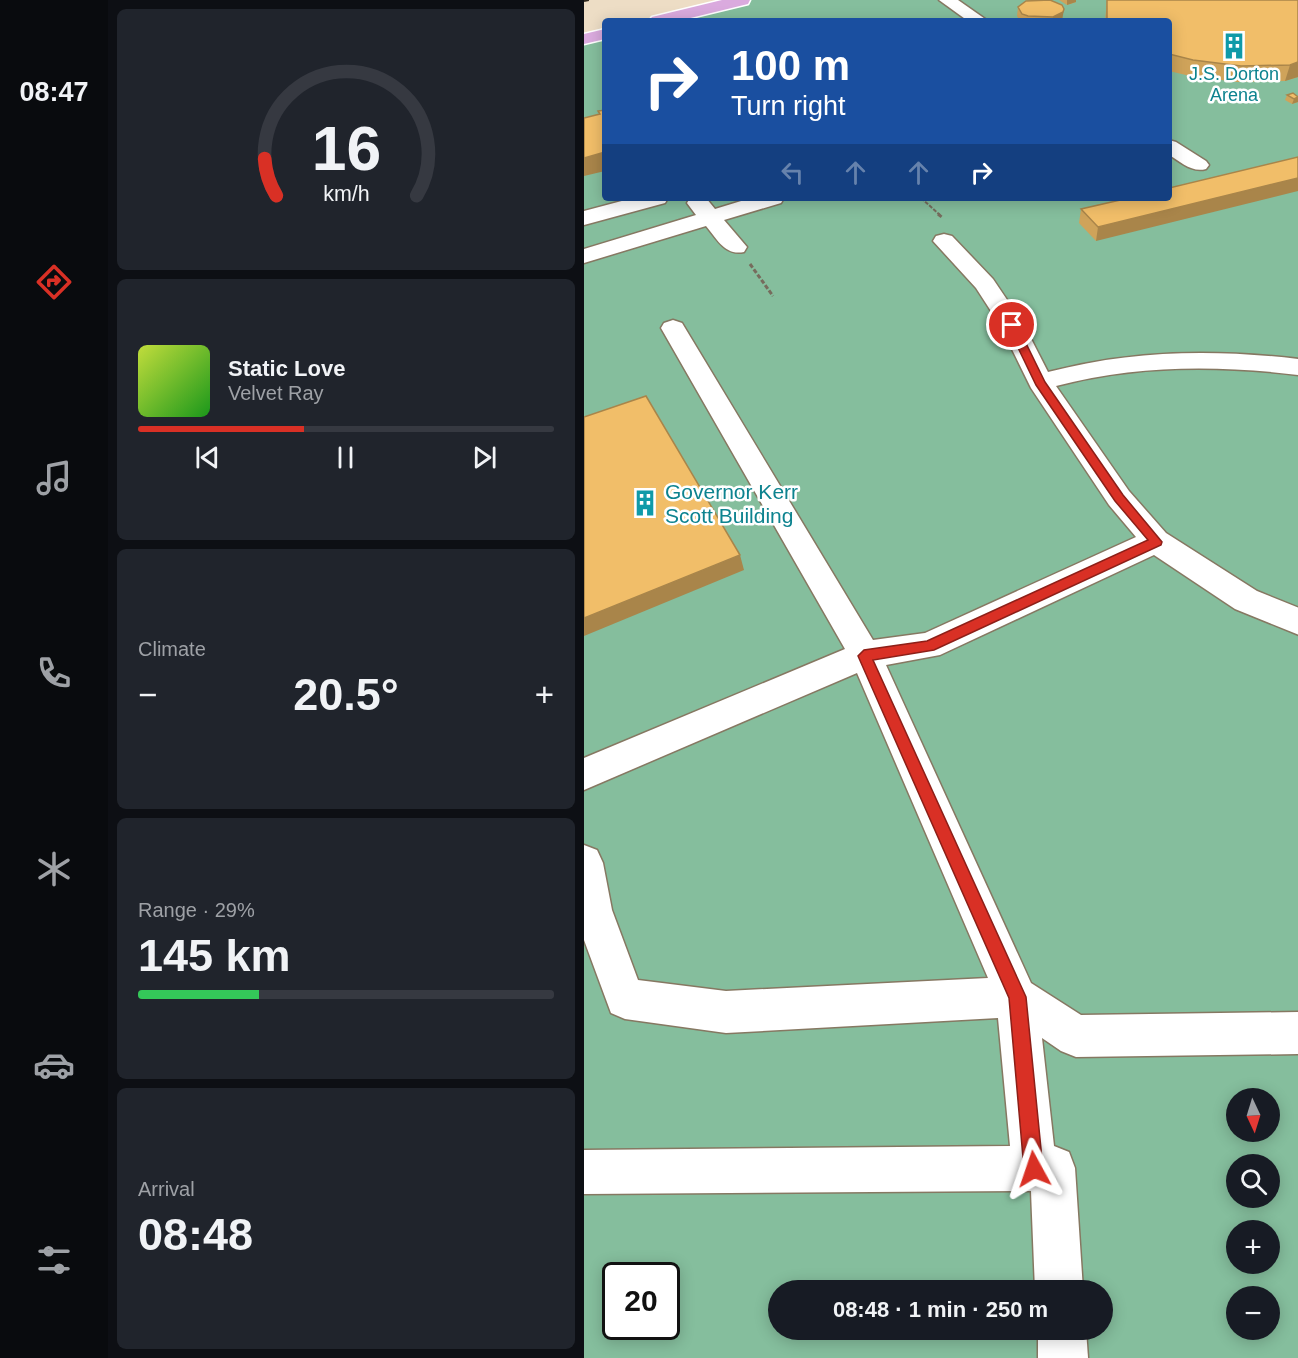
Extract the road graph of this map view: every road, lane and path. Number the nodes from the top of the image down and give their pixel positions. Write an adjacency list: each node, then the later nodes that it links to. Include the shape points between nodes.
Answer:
1 (742, 0): 3 (main road)
2 (947, 0): 4 (lane)
3 (670, 18)
4 (974, 18)
5 (602, 35): 6 (main road)
6 (584, 39)
7 (1172, 148): 8 (lane)
8 (1199, 165)
9 (646, 201): 13 (lane)
10 (696, 201): 12 (lane)
11 (763, 201): 12 (lane)
12 (709, 217): 15 (lane); 16 (lane)
13 (584, 218)
14 (944, 241): 20 (lane, via 990,292 1012,325)
15 (736, 247): 17 (path)
16 (584, 256)
17 (773, 296)
18 (673, 328): 23 (lane)
19 (1298, 368): 20 (lane, via 1185,358 1087,369)
20 (1040, 382): 21 (lane, via 1119,498)
21 (1156, 542): 22 (lane, via 1246,600); 23 (lane, via 929,646)
22 (1298, 622)
23 (864, 656): 24 (lane); 26 (lane)
24 (584, 774)
25 (584, 863): 26 (lane, via 593,910 625,999 726,1012)
26 (1017, 997): 27 (lane, via 1076,1036); 28 (lane)
27 (1298, 1033)
28 (1034, 1169): 29 (lane); 30 (lane, via 1053,1168)
29 (584, 1172)
30 (1059, 1280)
31 (1062, 1340): 32 (lane)
32 (1063, 1358)

